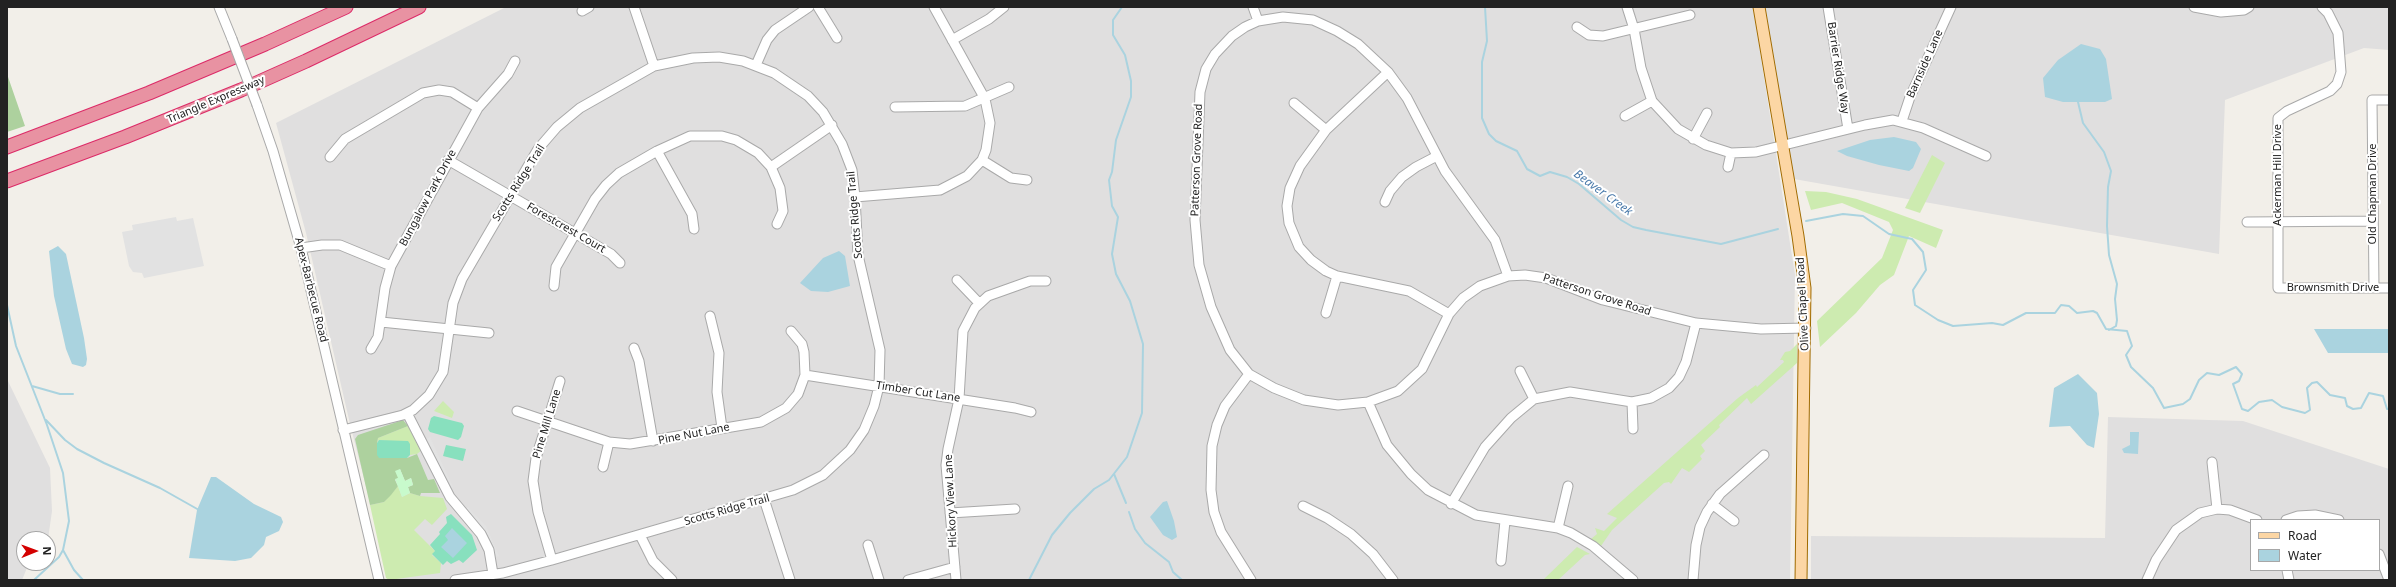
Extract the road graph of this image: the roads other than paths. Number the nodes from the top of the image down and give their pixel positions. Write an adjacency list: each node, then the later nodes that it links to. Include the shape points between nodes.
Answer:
1 (219, 7): 63 (street, Apex-Barbecue Road, bridge, via 273,151)
2 (346, 7): 42 (highway, via 149,94)
3 (419, 7): 53 (highway, Triangle Expressway, via 241,90)
4 (634, 7): 25 (street)
5 (809, 7): 24 (street, via 775,30 767,40)
6 (818, 7): 21 (street)
7 (934, 7): 22 (street)
8 (1004, 7): 22 (street, via 989,19)
9 (1253, 7): 18 (street)
10 (1627, 7): 20 (street)
11 (1759, 7): 41 (main road, Olive Chapel Road)
12 (1828, 7): 38 (street, Barrier Ridge Way)
13 (1951, 7): 36 (street, Barnside Lane, via 1910,97)
14 (2194, 7): 15 (street, via 2221,12 2244,10)
15 (2249, 7)
16 (2322, 7): 59 (street, Ackerman Hill Drive, via 2338,33 2341,72 2337,84 2330,91 2287,111 2278,118)
17 (1690, 15): 20 (street)
18 (1258, 21): 26 (street, Patterson Grove Road, via 1294,17 1325,25 1358,44); 88 (street, Patterson Grove Road, via 1238,32 1224,44 1211,60 1202,80 1195,202 1197,250 1210,307 1230,350)
19 (1577, 27): 20 (street, via 1590,35 1598,36)
20 (1634, 29): 30 (street, via 1641,68)
21 (837, 38)
22 (952, 40): 28 (street)
23 (515, 61): 33 (street, Bungalow Park Drive, via 508,74)
24 (756, 65): 25 (street, Scotts Ridge Trail, via 728,58 703,57); 37 (street, Scotts Ridge Trail, via 798,88 823,112)
25 (654, 66): 54 (street, Scotts Ridge Trail, via 580,108 557,126 538,149)
26 (1388, 72): 39 (street); 45 (street, Patterson Grove Road, via 1412,107)
27 (1009, 87): 28 (street)
28 (985, 99): 32 (street, via 958,107); 49 (street, via 990,134)
29 (2389, 100): 57 (street, Old Chapman Drive, via 2372,100)
30 (1652, 101): 35 (street); 40 (street, via 1667,119)
31 (1294, 103): 39 (street)
32 (895, 107)
33 (478, 108): 47 (street, via 452,92 439,90 423,93 345,140); 48 (street, Bungalow Park Drive)
34 (1707, 113): 40 (street)
35 (1625, 116)
36 (1902, 121): 38 (street, via 1880,121); 46 (street)
37 (832, 125): 51 (street); 55 (street, Scotts Ridge Trail, via 848,159)
38 (1848, 129): 41 (street)
39 (1326, 130): 66 (street, via 1293,179 1288,198 1288,215 1294,238 1305,254 1317,266)
40 (1692, 139): 44 (street)
41 (1782, 146): 44 (street, via 1756,152); 81 (main road, Olive Chapel Road, via 1802,261)
42 (7, 147)
43 (657, 151): 51 (street, via 690,136 716,135 746,144); 61 (street, via 692,214); 62 (street, via 619,172 606,185)
44 (1731, 153): 50 (street)
45 (1437, 156): 56 (street, via 1402,177 1390,191); 67 (street, Patterson Grove Road, via 1455,186 1490,232)
46 (1986, 156)
47 (330, 157)
48 (448, 160): 54 (street, Forestcrest Court); 65 (street, Bungalow Park Drive)
49 (982, 160): 52 (street, via 1012,178); 55 (street, via 959,182 940,190)
50 (1728, 166)
51 (771, 167): 60 (street, via 783,198 783,211)
52 (1027, 180)
53 (7, 181)
54 (509, 196): 62 (street, Forestcrest Court); 80 (street, Scotts Ridge Trail, via 462,280 453,303)
55 (856, 197): 90 (street, Scotts Ridge Trail, via 860,266 880,350)
56 (1385, 202)
57 (2373, 221): 59 (street); 72 (street, Old Chapman Drive)
58 (2247, 222): 59 (street)
59 (2277, 222): 71 (street, Ackerman Hill Drive)
60 (777, 224)
61 (694, 229)
62 (576, 233): 64 (street, Forestcrest Court, via 611,254); 70 (street, via 556,268)
63 (301, 248): 65 (street, via 322,244 340,245); 101 (street, Apex-Barbecue Road)
64 (620, 263)
65 (390, 266): 78 (street, Bungalow Park Drive)
66 (1337, 276): 75 (street); 76 (street, via 1408,291 1422,296)
67 (1508, 276): 76 (street, Patterson Grove Road, via 1480,286 1463,298); 79 (street, Patterson Grove Road, via 1546,278 1603,300)
68 (957, 280): 74 (street)
69 (1046, 281): 74 (street, via 1018,284 996,292)
70 (554, 286)
71 (2278, 288): 72 (street, Brownsmith Drive)
72 (2374, 288): 73 (street, Brownsmith Drive)
73 (2389, 288)
74 (979, 303): 91 (street, Hickory View Lane, via 968,319 961,341)
75 (1326, 313)
76 (1449, 314): 93 (street, Patterson Grove Road, via 1427,362 1416,377 1398,391)
77 (710, 316): 99 (street, via 719,346 717,392)
78 (380, 322): 80 (street); 85 (street, Bungalow Park Drive, via 378,337)
79 (1696, 323): 81 (street, Patterson Grove Road, via 1761,329); 94 (street, via 1689,353 1679,376 1669,388 1657,396)
80 (449, 328): 83 (street); 97 (street, Scotts Ridge Trail, via 446,361 438,383 424,401)
81 (1806, 328): 139 (main road, Olive Chapel Road)
82 (791, 331): 87 (street, Pine Nut Lane, via 802,344)
83 (489, 333)
84 (634, 348): 102 (street, via 639,361)
85 (371, 349)
86 (1520, 371): 92 (street)
87 (805, 374): 90 (street, Timber Cut Lane); 99 (street, Pine Nut Lane, via 798,394 778,414 761,422)
88 (1249, 374): 93 (street, Patterson Grove Road, via 1279,390 1316,403 1346,405); 136 (street, via 1225,406 1217,425 1212,446 1211,490 1214,512 1221,532)
89 (560, 381): 98 (street, Pine Mill Lane)
90 (879, 386): 91 (street, Timber Cut Lane); 108 (street, Scotts Ridge Trail, via 864,430 842,459 823,475 804,486)
91 (959, 399): 96 (street, Timber Cut Lane); 114 (street, Hickory View Lane, via 947,457)
92 (1534, 400): 94 (street, via 1570,392); 109 (street, via 1511,418 1485,447)
93 (1368, 402): 109 (street, via 1380,434 1399,461 1428,490)
94 (1632, 402): 100 (street)
95 (517, 411): 98 (street, Pine Nut Lane)
96 (1031, 412)
97 (408, 413): 101 (street, Scotts Ridge Trail); 127 (street, via 450,497 481,534 488,550)
98 (547, 422): 103 (street, Pine Nut Lane); 124 (street, Pine Mill Lane, via 536,458 533,481 538,512)
99 (722, 428): 102 (street, Pine Nut Lane)
100 (1633, 429)
101 (343, 430): 130 (street, Apex-Barbecue Road)
102 (653, 441): 103 (street, Pine Nut Lane, via 630,444)
103 (609, 442): 106 (street)
104 (1764, 455): 110 (street)
105 (2212, 462): 113 (street)
106 (603, 467)
107 (1568, 486): 120 (street)
108 (764, 499): 121 (street, Scotts Ridge Trail); 128 (street)
109 (1451, 504): 118 (street, via 1476,515)
110 (1712, 504): 119 (street); 138 (street, via 1698,536)
111 (1303, 506): 137 (street, via 1351,534 1373,554)
112 (1015, 509): 114 (street)
113 (2217, 509): 115 (street, via 2239,512); 140 (street, via 2200,513 2176,530 2156,560)
114 (950, 513): 126 (street, Hickory View Lane)
115 (2255, 519)
116 (2289, 519): 117 (street, via 2315,515)
117 (2334, 519)
118 (1505, 521): 120 (street); 125 (street)
119 (1734, 521)
120 (1558, 528): 129 (street, via 1593,546)
121 (640, 535): 124 (street, Scotts Ridge Trail); 132 (street, via 653,561)
122 (868, 545): 133 (street)
123 (2380, 557): 141 (street)
124 (552, 560): 127 (street, Scotts Ridge Trail)
125 (1502, 561)
126 (955, 567): 134 (street); 135 (street, Hickory View Lane)
127 (493, 574): 131 (street, Scotts Ridge Trail)
128 (786, 579)
129 (1630, 579)
130 (379, 580)
131 (455, 580)
132 (672, 580)
133 (879, 580)
134 (908, 580)
135 (956, 580)
136 (1251, 580)
137 (1394, 580)
138 (1693, 580)
139 (1801, 580)
140 (2147, 580)
141 (2389, 580)

